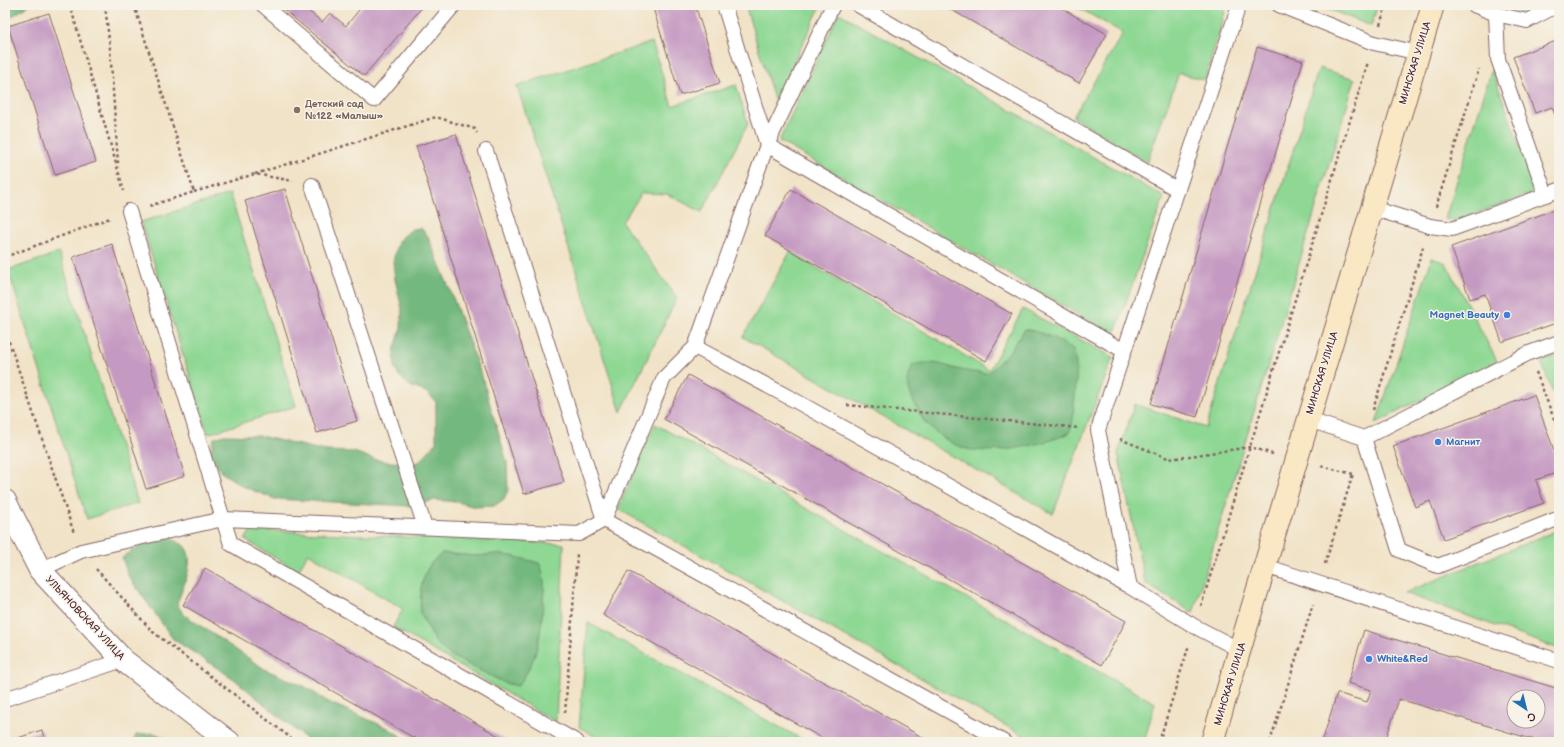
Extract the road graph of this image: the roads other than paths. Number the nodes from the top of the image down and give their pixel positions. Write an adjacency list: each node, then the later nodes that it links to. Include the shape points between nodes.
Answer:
1 (263, 5): 2 (lane, via 374,100)
2 (454, 5)
3 (724, 5): 13 (lane)
4 (833, 5): 13 (lane)
5 (858, 5): 16 (lane)
6 (1239, 5): 16 (lane)
7 (1279, 5): 12 (lane, via 1374,43)
8 (1433, 5): 12 (main road, МИНСКАЯ УЛИЦА)
9 (1474, 5): 11 (lane)
10 (1558, 5): 11 (lane, via 1527,21)
11 (1496, 14): 17 (lane, via 1498,59)
12 (1418, 53): 18 (main road, МИНСКАЯ УЛИЦА)
13 (767, 145): 21 (lane); 22 (lane)
14 (486, 150): 28 (lane)
15 (312, 185): 29 (lane)
16 (1178, 190): 22 (lane)
17 (1552, 193): 18 (lane, via 1452,229 1430,226)
18 (1372, 208): 23 (main road, МИНСКАЯ УЛИЦА)
19 (129, 211): 26 (lane)
20 (1559, 342): 24 (lane, via 1529,353)
21 (695, 347): 28 (lane, via 664,378); 32 (lane)
22 (1124, 351): 32 (lane, via 1098,430)
23 (1309, 420): 24 (lane); 30 (main road, МИНСКАЯ УЛИЦА)
24 (1364, 438): 27 (lane, via 1399,550 1438,566)
25 (5, 501): 31 (street, УЛЬЯНОВСКАЯ УЛИЦА)
26 (223, 519): 29 (lane); 31 (lane, via 81,551); 38 (lane, via 231,544)
27 (1557, 519)
28 (604, 520): 29 (lane, via 579,534); 39 (lane)
29 (425, 527)
30 (1265, 566): 33 (main road, МИНСКАЯ УЛИЦА); 35 (lane)
31 (40, 570): 34 (street, УЛЬЯНОВСКАЯ УЛИЦА)
32 (1130, 587): 33 (lane, via 1194,626)
33 (1240, 650): 40 (main road, МИНСКАЯ УЛИЦА)
34 (123, 660): 36 (lane); 37 (street, УЛЬЯНОВСКАЯ УЛИЦА)
35 (1559, 661)
36 (5, 699)
37 (229, 742)
38 (577, 742)
39 (1004, 742)
40 (1212, 742)

